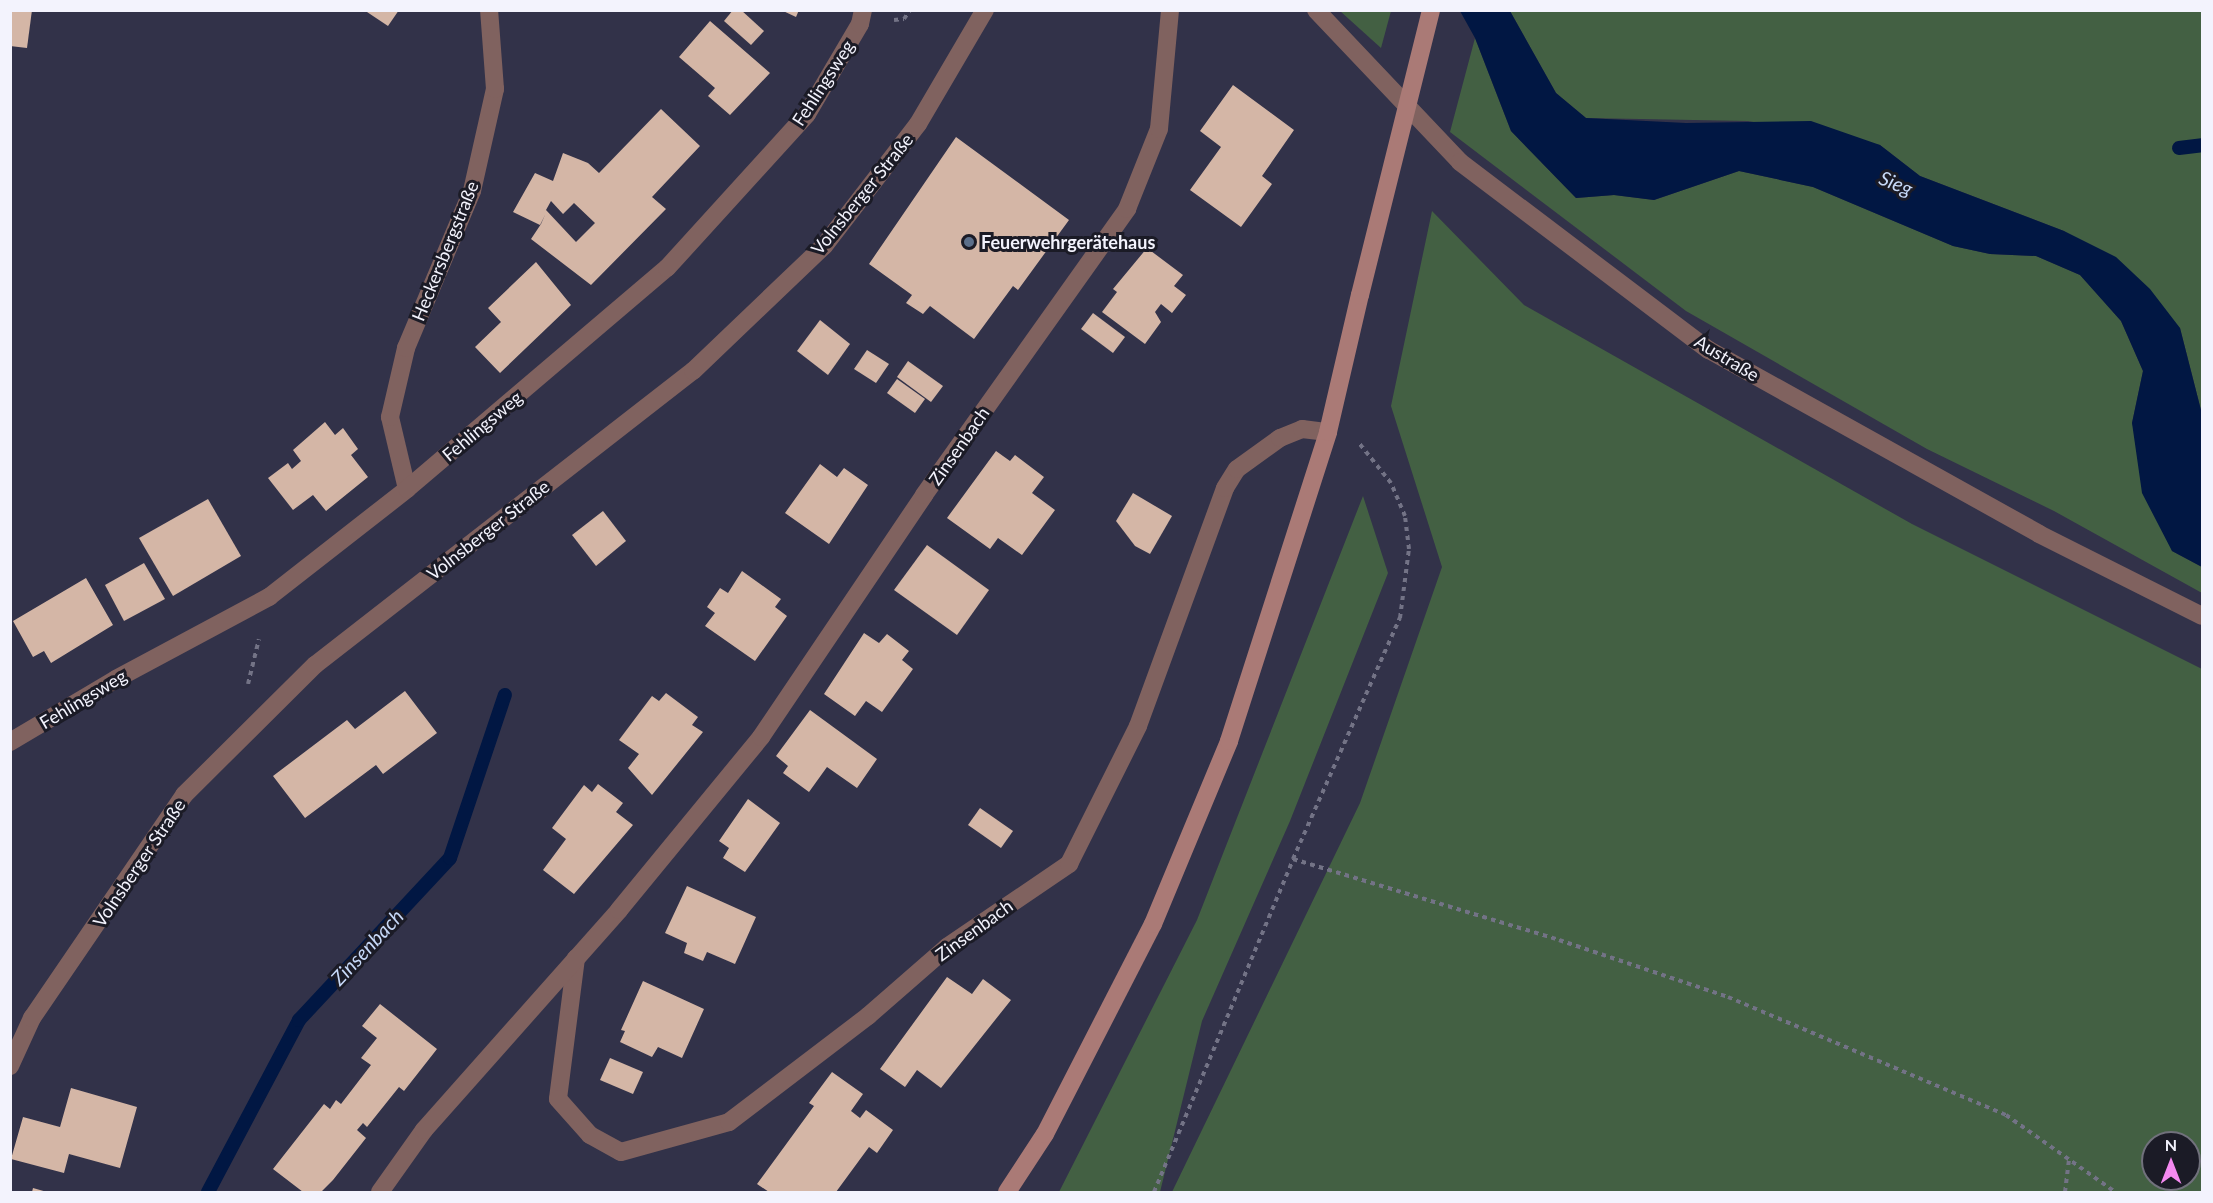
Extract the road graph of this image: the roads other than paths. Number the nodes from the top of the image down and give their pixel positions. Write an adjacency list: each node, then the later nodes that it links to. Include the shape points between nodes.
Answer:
1 (489, 10): 8 (street, Heckersbergstraße, via 495,89 472,191 406,348 390,417)
2 (863, 10): 8 (street, Fehlingsweg, via 860,24 807,114 667,268)
3 (985, 10): 12 (street, Volnsberger Straße, via 918,124 824,246 693,371 315,665 184,795 32,1018)
4 (1170, 10): 11 (street, Zinsenbach, via 1159,129 1127,208 924,495 761,737)
5 (1316, 10): 9 (street, Austraße, via 1460,162 1709,350 2039,534)
6 (1431, 10): 7 (street, bridge)
7 (1328, 432): 11 (street, Zinsenbach, via 1302,429 1280,438 1237,469 1225,488 1138,726 1069,864 947,947 868,1016 729,1122 621,1152 590,1136 558,1099); 14 (street, via 1229,741 1153,924 1045,1134)
8 (407, 489): 10 (street, Fehlingsweg, via 269,597 116,679)
9 (2202, 616)
10 (10, 742)
11 (576, 958): 13 (street, Zinsenbach, via 424,1130)
12 (10, 1066)
13 (380, 1192)
14 (1007, 1192)

